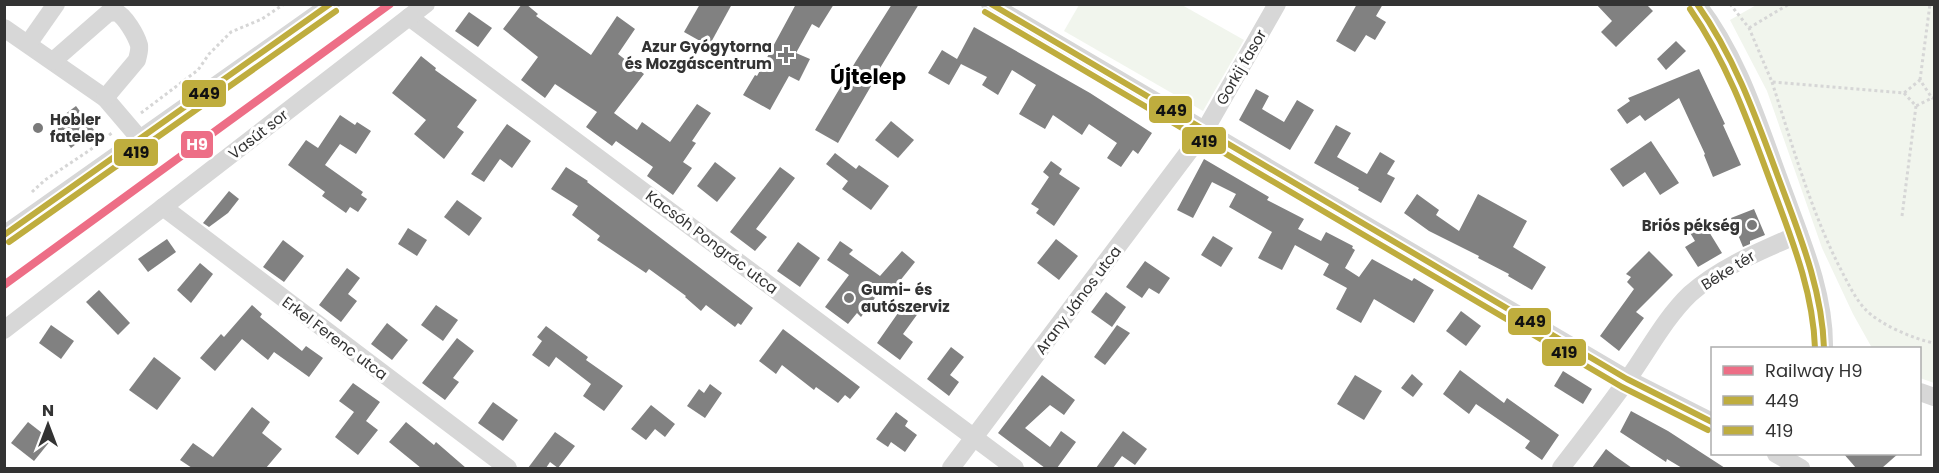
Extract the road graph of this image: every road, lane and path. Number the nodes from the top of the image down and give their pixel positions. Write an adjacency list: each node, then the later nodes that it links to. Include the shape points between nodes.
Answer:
1 (56, 4): 14 (street)
2 (284, 4): 22 (path, via 231,32 198,70)
3 (331, 4): 24 (street)
4 (426, 4): 11 (street, Vasút sor)
5 (990, 4): 23 (street)
6 (1277, 4): 23 (street, Gorkij fasor)
7 (1697, 4): 28 (street, via 1735,64)
8 (1730, 4): 13 (path)
9 (1789, 4): 13 (path)
10 (1930, 4): 16 (path)
11 (409, 17): 26 (street, Vasút sor); 35 (street, Kacsóh Pongrác utca)
12 (4, 28): 14 (street)
13 (1749, 28): 17 (path)
14 (28, 44): 15 (street)
15 (53, 61): 19 (street); 19 (street, via 108,13 121,15 139,44 139,52 137,60)
16 (1920, 80): 18 (path); 20 (path)
17 (1772, 82): 18 (path); 31 (path, via 1825,238 1856,298 1867,312 1889,325)
18 (1904, 93): 21 (path)
19 (105, 98): 22 (street)
20 (1933, 98): 21 (path)
21 (1916, 105): 27 (path)
22 (126, 123): 24 (street); 25 (path)
23 (1205, 130): 33 (street); 35 (street, Arany János utca)
24 (140, 139): 29 (street)
25 (29, 195)
26 (163, 207): 30 (street, Vasút sor); 37 (street, Erkel Ferenc utca)
27 (1902, 216)
28 (1798, 234): 32 (street, via 1818,290); 33 (street, Béke tér, via 1757,251 1690,295)
29 (4, 235)
30 (4, 330)
31 (1935, 343)
32 (1824, 347)
33 (1627, 379): 34 (street); 40 (street, Béke tér)
34 (1711, 421)
35 (974, 438): 38 (street, Arany János utca); 39 (street, Kacsóh Pongrác utca)
36 (1779, 455): 41 (street)
37 (508, 468)
38 (951, 468)
39 (1015, 468)
40 (1561, 468)
41 (1802, 468)

